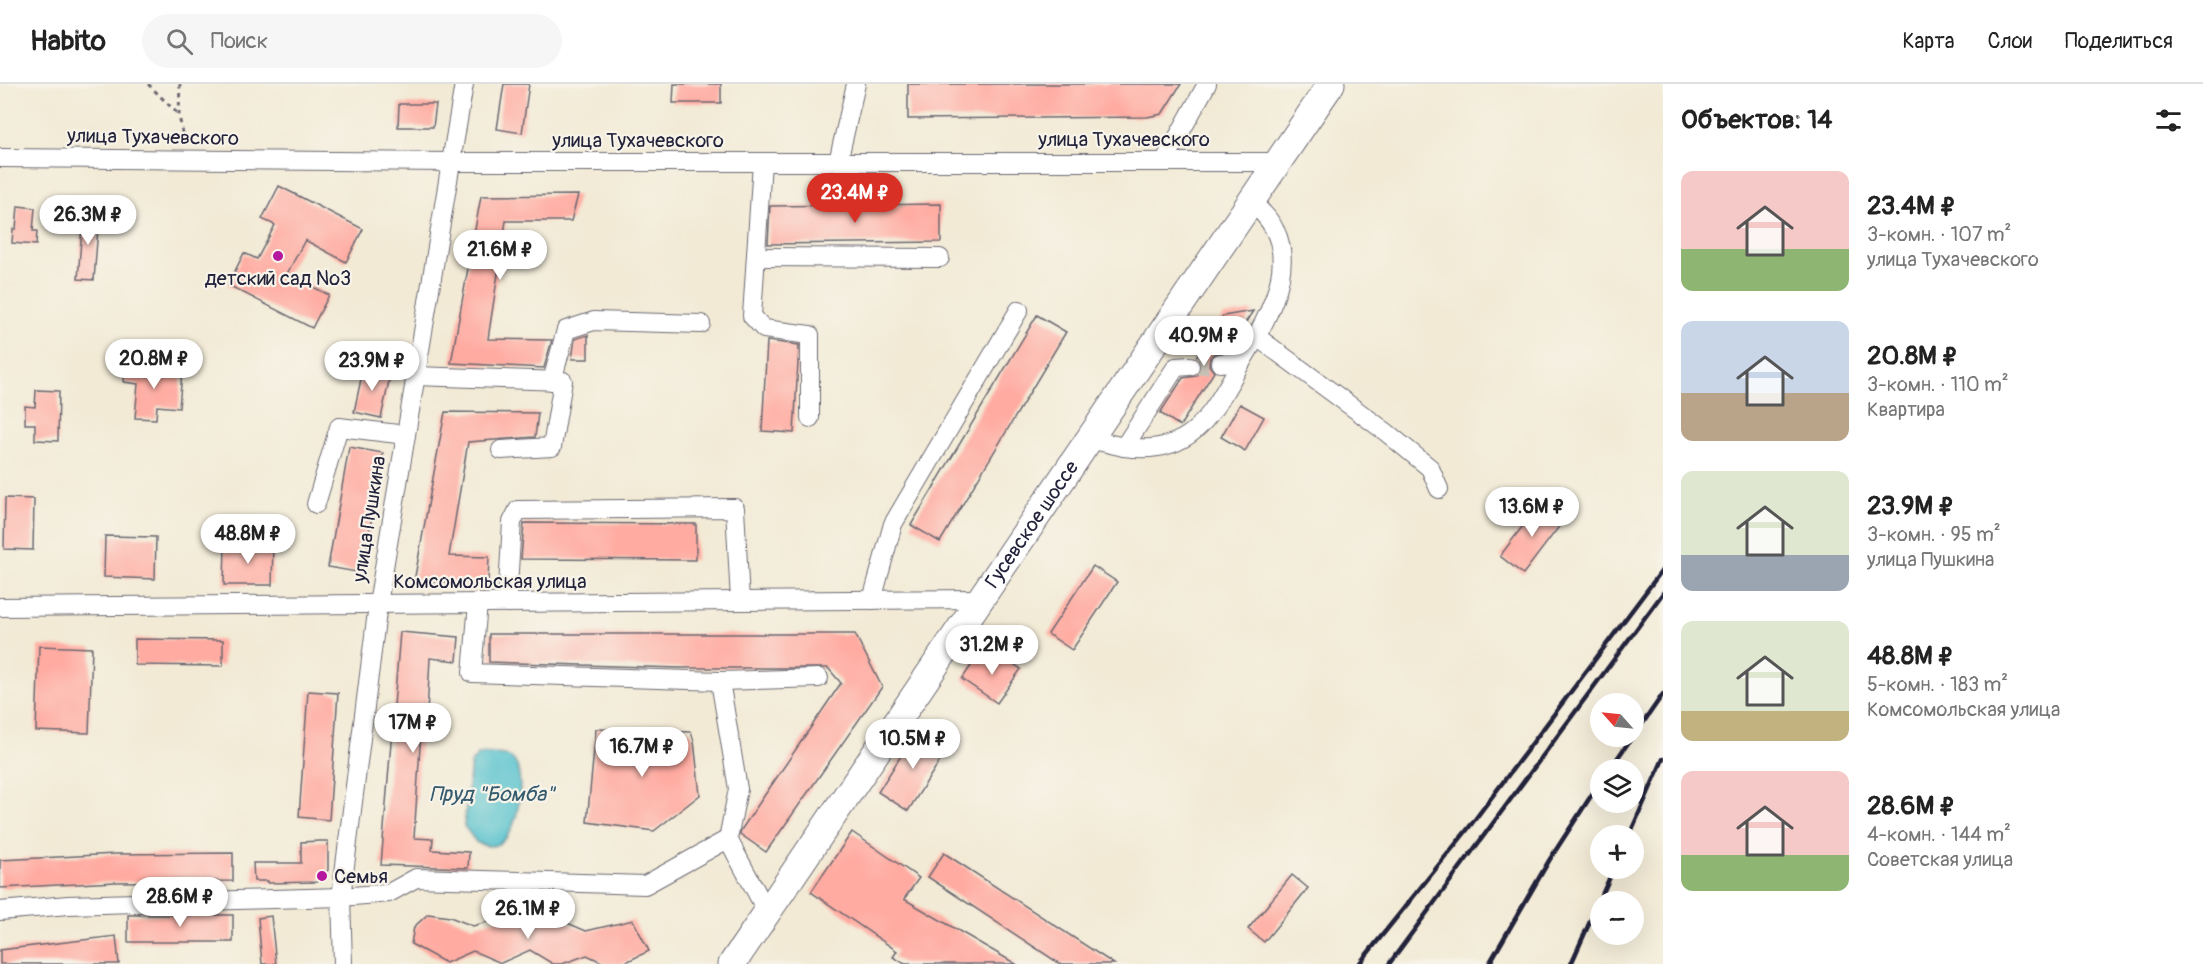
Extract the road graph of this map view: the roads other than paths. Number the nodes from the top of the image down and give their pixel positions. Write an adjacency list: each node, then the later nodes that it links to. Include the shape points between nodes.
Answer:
1 (464, 84): 6 (street, улица Пушкина)
2 (856, 84): 8 (street)
3 (1207, 84): 9 (street)
4 (1331, 84): 10 (highway, Гусевское шоссе)
5 (0, 158): 6 (street, улица Тухачевского)
6 (450, 162): 7 (street, улица Тухачевского); 20 (street, улица Пушкина)
7 (762, 162): 8 (street, улица Тухачевского); 12 (street)
8 (838, 162): 9 (street, улица Тухачевского)
9 (1164, 162): 10 (street, улица Тухачевского)
10 (1277, 162): 11 (highway, Гусевское шоссе)
11 (1250, 202): 16 (street, via 1270,220 1282,255 1280,290); 24 (highway, Гусевское шоссе)
12 (756, 257): 13 (street); 22 (street, via 752,316 764,330 810,335)
13 (940, 258)
14 (1019, 310): 30 (street, via 893,524)
15 (701, 324): 21 (street, via 594,321 566,330)
16 (1257, 337): 17 (street); 27 (street, via 1430,468)
17 (1242, 361): 18 (street); 25 (street, via 1205,422 1187,438 1167,446)
18 (1220, 363)
19 (1190, 366): 25 (street, via 1176,368)
20 (416, 376): 21 (street); 23 (street, улица Пушкина)
21 (552, 381): 26 (street, via 563,381 552,447)
22 (810, 418)
23 (406, 435): 28 (street, via 339,427); 34 (street, улица Пушкина)
24 (1089, 439): 25 (street); 29 (highway, Гусевское шоссе)
25 (1124, 447)
26 (501, 450)
27 (1439, 489)
28 (316, 504)
29 (980, 599): 30 (street, Комсомольская улица); 41 (highway, Гусевское шоссе)
30 (872, 600): 31 (street, Комсомольская улица)
31 (740, 601): 33 (street, Комсомольская улица); 33 (street, via 735,508 518,510 512,522)
32 (478, 603): 33 (street, Комсомольская улица); 34 (street, Комсомольская улица); 37 (street, via 472,673)
33 (507, 603)
34 (378, 604): 35 (street, Комсомольская улица); 39 (street, улица Пушкина)
35 (0, 607)
36 (819, 678): 37 (street)
37 (720, 681): 38 (street, via 738,789)
38 (728, 839): 39 (street, via 645,885 416,878 388,892); 41 (street)
39 (341, 897): 40 (street, via 68,905); 42 (street, улица Пушкина)
40 (0, 911)
41 (767, 912): 43 (highway, Гусевское шоссе)
42 (343, 964)
43 (732, 964)

